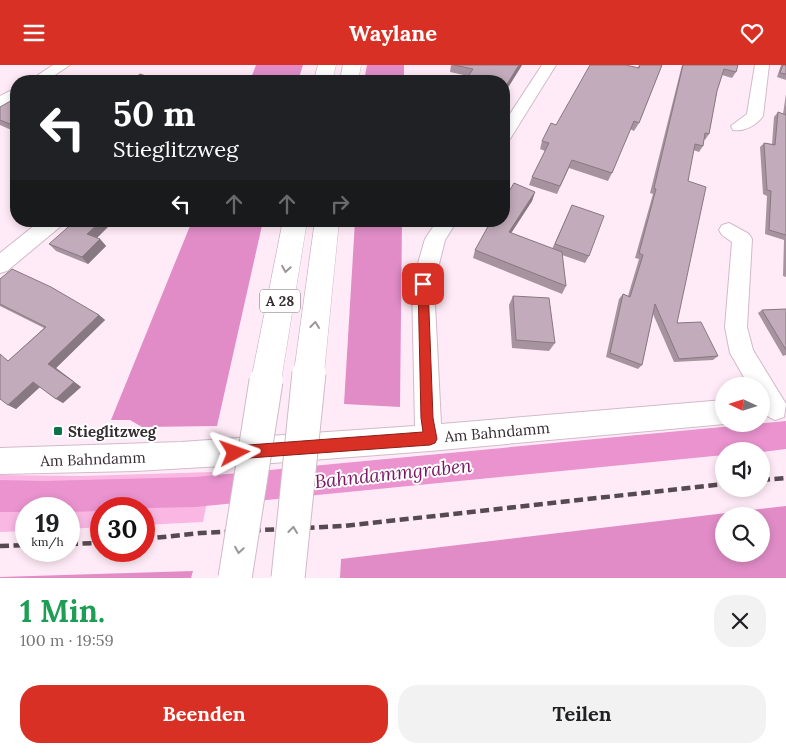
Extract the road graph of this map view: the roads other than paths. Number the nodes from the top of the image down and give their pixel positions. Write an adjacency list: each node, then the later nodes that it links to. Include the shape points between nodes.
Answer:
1 (63, 65): 4 (street)
2 (549, 65): 5 (street)
3 (762, 65): 6 (street, via 755,116)
4 (46, 75)
5 (510, 126)
6 (739, 126)
7 (47, 227): 12 (street)
8 (294, 227): 17 (highway, A 28, one-way to 17, bridge)
9 (327, 227): 18 (highway, A 28, one-way to 9, bridge)
10 (443, 227): 15 (street, via 435,239 423,284)
11 (729, 230): 13 (street, via 742,239 736,327 742,353)
12 (0, 265)
13 (774, 408)
14 (715, 413): 15 (street, Am Bahndamm)
15 (430, 439): 16 (street, Am Bahndamm, via 217,454)
16 (0, 461)
17 (235, 578)
18 (288, 578)

